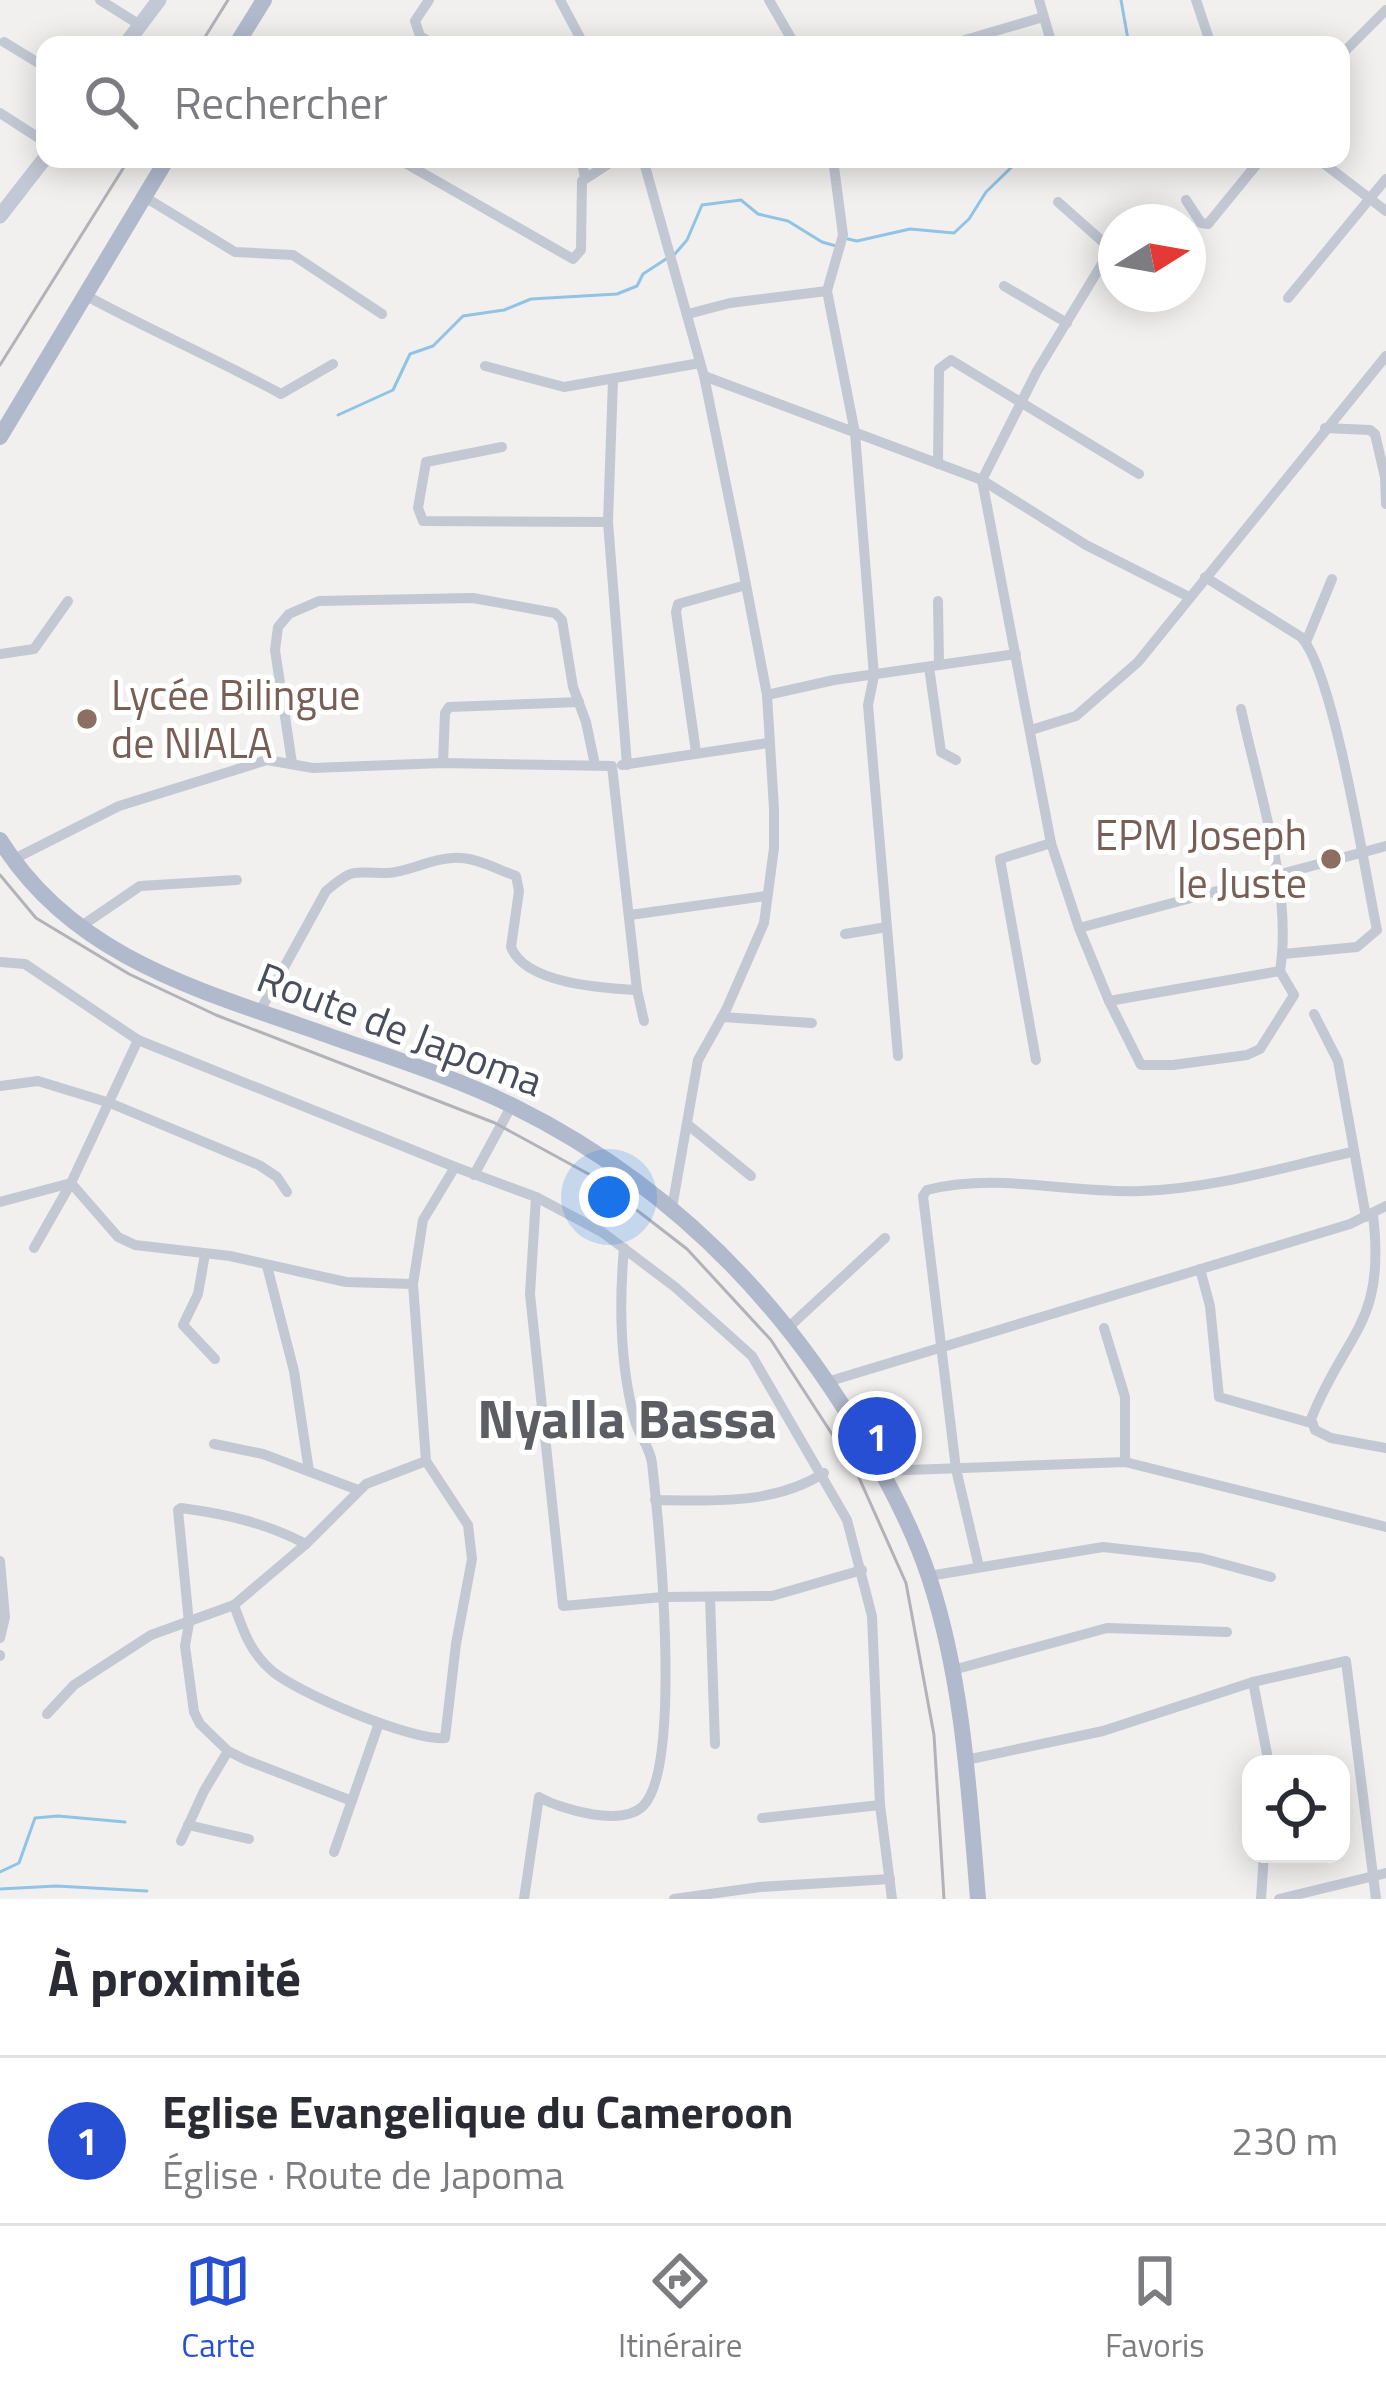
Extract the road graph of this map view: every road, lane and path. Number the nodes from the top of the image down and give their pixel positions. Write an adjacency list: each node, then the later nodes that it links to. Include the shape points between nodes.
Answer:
1 (100, 0): 11 (street)
2 (158, 0): 11 (main road)
3 (264, 0): 13 (main road)
4 (429, 0): 14 (street, via 415,21)
5 (560, 0): 15 (street)
6 (769, 0): 16 (street)
7 (1039, 0): 10 (street)
8 (1196, 0): 19 (street)
9 (1386, 10): 21 (street)
10 (1043, 16): 17 (street); 18 (street)
11 (140, 25): 12 (main road)
12 (132, 36)
13 (245, 36)
14 (422, 36)
15 (579, 36)
16 (790, 36)
17 (977, 36)
18 (1049, 36)
19 (1208, 36)
20 (4, 42): 22 (street)
21 (1350, 47)
22 (36, 62)
23 (0, 113): 24 (street)
24 (36, 136)
25 (37, 168): 41 (main road)
26 (161, 168): 36 (main road)
27 (414, 168): 34 (street, via 573,259 581,250)
28 (583, 168): 34 (street)
29 (600, 168): 34 (street)
30 (647, 168): 47 (street)
31 (834, 168): 43 (street, via 843,235)
32 (1254, 168): 38 (street, via 1208,224)
33 (1330, 168): 37 (street)
34 (585, 177)
35 (1386, 179): 37 (street)
36 (143, 196): 44 (main road); 46 (street, via 235,252 293,255)
37 (1370, 197): 40 (street); 45 (street)
38 (1186, 200)
39 (1058, 202): 48 (street, via 1111,249)
40 (1386, 212)
41 (0, 216)
42 (1004, 286): 48 (street)
43 (827, 291): 47 (street); 57 (street)
44 (83, 294): 51 (street, via 281,394); 58 (main road)
45 (1288, 298)
46 (382, 314)
47 (688, 314): 50 (street)
48 (1067, 323): 55 (street)
49 (1386, 356): 56 (street)
50 (700, 363): 53 (street); 54 (street)
51 (333, 364)
52 (484, 366): 54 (street, via 555,387)
53 (704, 376): 57 (street); 68 (street)
54 (613, 380): 65 (street)
55 (1020, 402): 60 (street, via 944,362); 61 (street); 63 (street)
56 (1325, 428): 62 (street, via 1373,432); 66 (street)
57 (854, 433): 60 (street); 76 (street)
58 (0, 436)
59 (502, 446): 65 (street, via 427,462 418,508 424,521)
60 (938, 464): 63 (street)
61 (1139, 473)
62 (1386, 477): 64 (street)
63 (982, 480): 69 (street); 74 (street)
64 (1386, 504)
65 (608, 523): 87 (street)
66 (1205, 577): 69 (street); 72 (street)
67 (1332, 579): 72 (street)
68 (746, 585): 77 (street); 82 (street, via 678,604)
69 (1190, 597): 80 (street, via 1138,662 1076,716)
70 (68, 601): 73 (street, via 34,650)
71 (938, 601): 75 (street)
72 (1306, 642): 92 (street, via 1333,720)
73 (0, 654)
74 (1016, 654): 75 (street); 80 (street)
75 (934, 666): 76 (street); 83 (street, via 939,747)
76 (874, 676): 77 (street); 98 (street, via 868,705)
77 (767, 695): 81 (street)
78 (579, 702): 84 (street, via 555,613 473,598 306,604 280,623 275,650); 85 (street, via 449,707); 86 (street)
79 (1240, 709): 94 (street)
80 (1031, 730): 90 (street)
81 (768, 743): 82 (street); 96 (street, via 774,809)
82 (696, 752): 87 (street)
83 (956, 760)
84 (292, 763): 85 (street); 93 (street, via 267,760 183,783)
85 (443, 763): 86 (street)
86 (596, 765): 88 (street)
87 (627, 765): 88 (street)
88 (612, 766): 97 (street)
89 (0, 840): 93 (main road, Route de Japoma)
90 (1051, 843): 100 (street); 114 (street, via 1000,863)
91 (1386, 846): 92 (street)
92 (1360, 853): 94 (street); 102 (street, via 1375,934 1358,947)
93 (12, 860): 99 (main road, Route de Japoma)
94 (1277, 874): 100 (street); 102 (street)
95 (237, 880): 99 (street, via 140,886)
96 (766, 896): 97 (street); 109 (street, via 764,923)
97 (631, 915): 105 (street)
98 (887, 927): 101 (street); 113 (street)
99 (78, 928): 107 (main road, Route de Japoma, via 183,985)
100 (1079, 928): 106 (street)
101 (845, 934)
102 (1283, 955): 104 (street)
103 (0, 962): 112 (street, via 25,964)
104 (1280, 971): 106 (street); 106 (street, via 1294,995 1260,1049 1241,1057 1142,1065)
105 (637, 990): 107 (street, via 566,981 522,964 511,947 516,875 450,857 390,873 360,869 337,881); 110 (street)
106 (1109, 1001)
107 (260, 1011): 117 (main road, Route de Japoma)
108 (1315, 1014): 119 (street, via 1338,1061)
109 (722, 1018): 111 (street); 118 (street, via 698,1060)
110 (644, 1021)
111 (812, 1023)
112 (138, 1040): 116 (street); 120 (street)
113 (898, 1057)
114 (1036, 1060)
115 (0, 1086): 116 (street, via 38,1081)
116 (110, 1103): 123 (street); 124 (street, via 259,1165)
117 (512, 1106): 121 (street); 128 (main road, Route de Japoma)
118 (687, 1124): 122 (street); 128 (street)
119 (1352, 1152): 129 (street); 139 (street, via 1191,1188 961,1182 927,1190)
120 (455, 1167): 121 (street); 136 (street, via 422,1220)
121 (474, 1175): 125 (street)
122 (751, 1176)
123 (70, 1183): 126 (street); 131 (street); 133 (street, via 118,1238)
124 (287, 1192)
125 (536, 1197): 132 (street); 160 (street, via 530,1294 561,1602 569,1608)
126 (0, 1202)
127 (1386, 1206): 129 (street)
128 (671, 1208): 137 (main road, Route de Japoma)
129 (1369, 1216): 135 (street); 142 (street, via 1383,1246 1385,1287)
130 (885, 1238): 137 (street)
131 (34, 1248)
132 (624, 1248): 150 (street, via 747,1350); 152 (street, via 620,1311)
133 (206, 1254): 134 (street); 140 (street, via 183,1324)
134 (267, 1266): 136 (street, via 346,1282); 149 (street)
135 (1199, 1269): 139 (street); 142 (street, via 1219,1396)
136 (413, 1284): 145 (street)
137 (790, 1326): 141 (main road, Route de Japoma)
138 (1105, 1328): 146 (street, via 1125,1396)
139 (941, 1348): 141 (street); 147 (street)
140 (215, 1359)
141 (830, 1381): 148 (main road, Route de Japoma)
142 (1311, 1423): 144 (street, via 1331,1438)
143 (214, 1444): 149 (street)
144 (1386, 1448)
145 (427, 1461): 151 (street); 169 (street, via 468,1525 472,1559 448,1734 439,1740)
146 (1125, 1462): 147 (street); 153 (street)
147 (956, 1469): 148 (street); 156 (street)
148 (881, 1471): 158 (main road, Route de Japoma)
149 (309, 1472): 151 (street)
150 (824, 1473): 152 (street, via 789,1492); 157 (street)
151 (358, 1490): 154 (street)
152 (655, 1500): 160 (street)
153 (1386, 1527)
154 (306, 1544): 162 (street); 163 (street, via 232,1515 181,1508)
155 (0, 1561): 165 (street)
156 (979, 1568): 158 (street); 159 (street, via 1103,1547 1201,1558)
157 (862, 1570): 161 (street, via 772,1596); 175 (street, via 872,1616)
158 (929, 1576): 166 (main road, Route de Japoma)
159 (1270, 1577)
160 (663, 1597): 161 (street); 186 (street, via 664,1719 653,1794 630,1814 574,1812 539,1797)
161 (710, 1597): 170 (street)
162 (234, 1605): 163 (street); 169 (street, via 248,1643 275,1675)
163 (189, 1623): 168 (street, via 151,1635 74,1685); 171 (street, via 194,1712)
164 (1226, 1632): 166 (street, via 1107,1628)
165 (0, 1638)
166 (952, 1670): 173 (main road, Route de Japoma)
167 (1253, 1682): 172 (street); 173 (street, via 1102,1731); 183 (street, via 1346,1661)
168 (47, 1714)
169 (379, 1723): 174 (street)
170 (715, 1744)
171 (228, 1751): 174 (street); 177 (street)
172 (1267, 1755)
173 (966, 1760): 189 (main road, Route de Japoma)
174 (352, 1801): 180 (street)
175 (880, 1805): 176 (street); 184 (street)
176 (762, 1818)
177 (188, 1825): 178 (street); 179 (street)
178 (249, 1839)
179 (181, 1841)
180 (334, 1852)
181 (1264, 1863): 190 (street)
182 (1386, 1874): 183 (street)
183 (1371, 1877): 191 (street); 192 (street)
184 (890, 1879): 185 (street); 188 (street)
185 (796, 1892): 187 (street)
186 (524, 1899)
187 (674, 1899)
188 (892, 1899)
189 (978, 1899)
190 (1262, 1899)
191 (1279, 1899)
192 (1376, 1899)

